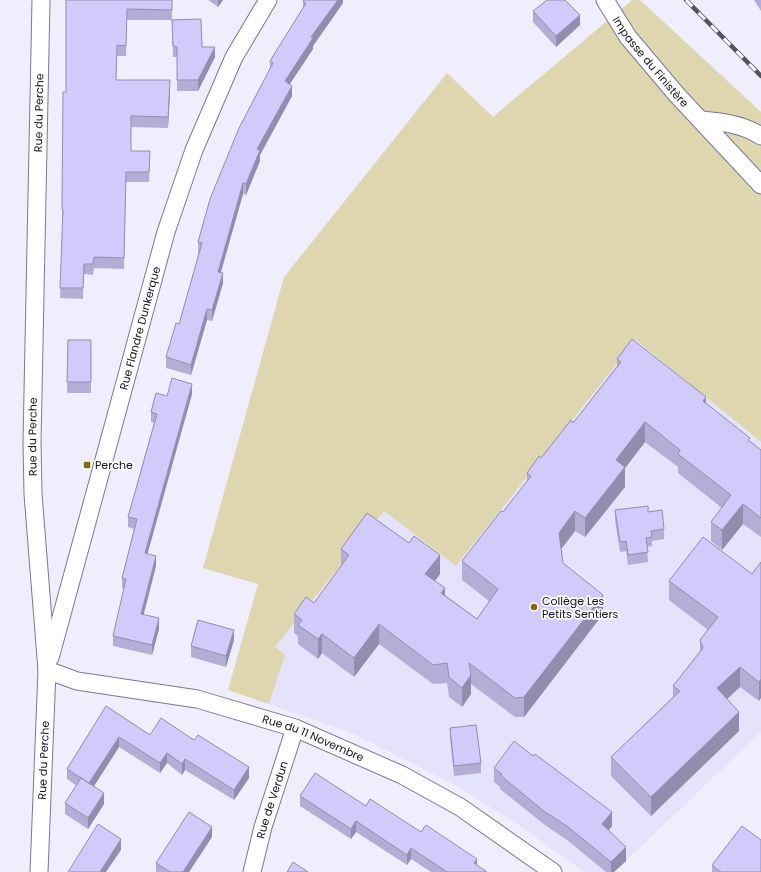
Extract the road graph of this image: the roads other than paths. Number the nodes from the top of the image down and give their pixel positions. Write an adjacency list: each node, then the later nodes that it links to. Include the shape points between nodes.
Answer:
1 (41, 0): 7 (street, Rue du Perche, via 32,442 33,494)
2 (268, 0): 7 (street, Rue Flandre Dunkerque, via 234,57 194,150 166,232)
3 (605, 0): 4 (street, Impasse du Finistère, via 628,37)
4 (701, 120): 5 (street, via 726,122 749,128); 6 (street, Impasse du Finistère)
5 (761, 136)
6 (761, 185)
7 (47, 670): 8 (street, Rue du 11 Novembre, via 77,680 197,698); 9 (street, Rue du Perche)
8 (295, 728): 10 (street, Rue de Verdun, via 263,827); 11 (street, Rue du 11 Novembre, via 402,775 460,807)
9 (39, 872)
10 (252, 872)
11 (553, 872)

